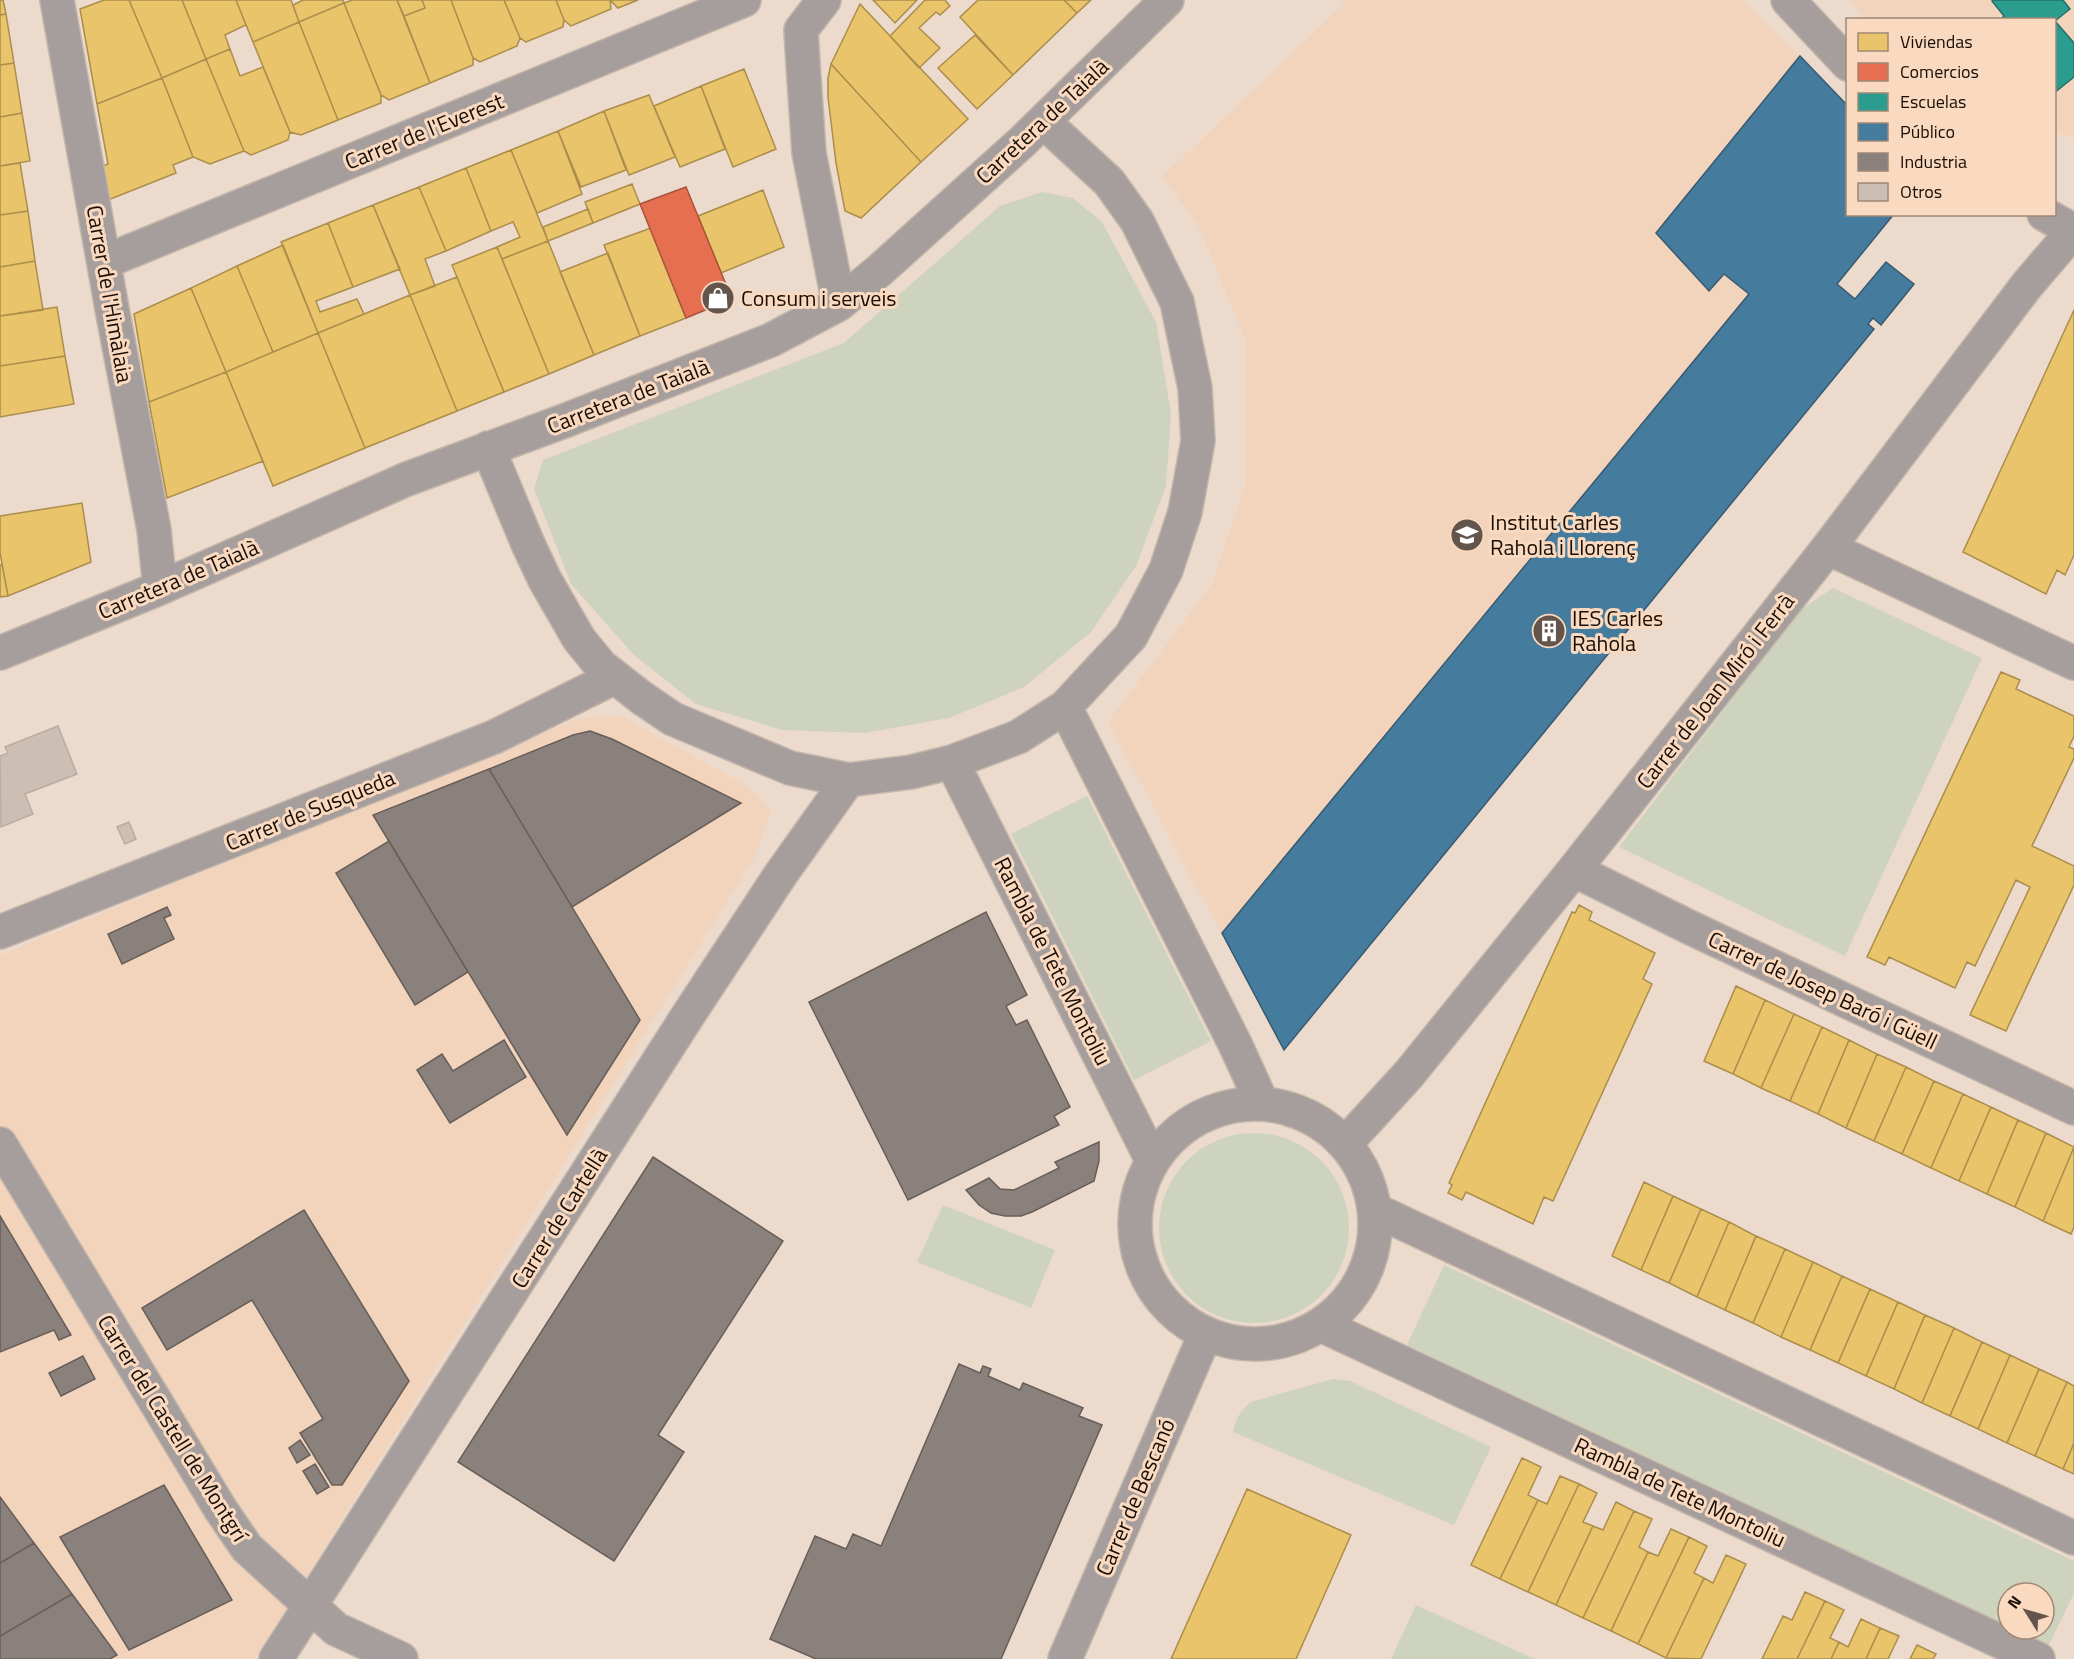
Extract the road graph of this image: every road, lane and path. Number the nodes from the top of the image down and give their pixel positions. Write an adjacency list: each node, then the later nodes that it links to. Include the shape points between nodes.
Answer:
1 (57, 0): 11 (street, Carrer de l'Himàlaia)
2 (744, 0): 11 (street, Carrer de l'Everest)
3 (824, 0): 6 (street)
4 (1167, 0): 8 (street, Carretera de Taialà)
5 (1788, 0): 7 (street)
6 (796, 15): 12 (street, via 809,153)
7 (1846, 62)
8 (1044, 122): 12 (street, Carretera de Taialà); 19 (street, via 1109,182 1137,221 1177,302 1195,388 1198,441 1185,512 1166,570 1131,636)
9 (2048, 216): 10 (street)
10 (2074, 231): 14 (street, Carrer de Joan Miró i Ferrà, via 2026,285)
11 (104, 262): 15 (street, Carrer de l'Himàlaia, via 154,530)
12 (839, 304): 13 (street, Carretera de Taialà, via 771,340)
13 (488, 448): 15 (street, Carretera de Taialà, via 407,479); 18 (street, via 528,544 569,625 601,666)
14 (1828, 548): 17 (street); 22 (street, Carrer de Joan Miró i Ferrà)
15 (160, 588): 16 (street, Carretera de Taialà)
16 (0, 652)
17 (2074, 663)
18 (615, 677): 21 (street, via 673,719 790,768); 23 (street, Carrer de Susqueda, via 494,737)
19 (1065, 707): 20 (street, via 1018,737); 24 (street)
20 (952, 762): 21 (street); 28 (street, Rambla de Tete Montoliu)
21 (848, 780): 33 (street, Carrer de Cartellà, via 685,1020)
22 (1574, 870): 25 (street, Carrer de Josep Baró i Güell); 27 (street, Carrer de Joan Miró i Ferrà, via 1409,1074)
23 (0, 932)
24 (1262, 1103): 27 (street, via 1297,1110); 28 (street, via 1221,1108 1181,1128)
25 (2074, 1108)
26 (0, 1143): 33 (street, Carrer del Castell de Montgrí, via 221,1510 247,1548)
27 (1345, 1144): 29 (street, via 1363,1170)
28 (1152, 1160): 31 (street, via 1140,1185 1134,1227 1141,1266 1163,1304)
29 (1375, 1210): 30 (street, via 1372,1251 1360,1279 1351,1297); 32 (street)
30 (1321, 1325): 31 (street, via 1279,1343 1245,1345); 37 (street, Rambla de Tete Montoliu)
31 (1204, 1335): 36 (street, Carrer de Bescanó)
32 (2074, 1538)
33 (311, 1605): 34 (street, Carrer de Cartellà); 35 (street, Carrer del Castell de Montgrí, via 336,1629)
34 (276, 1659)
35 (401, 1659)
36 (1065, 1659)
37 (2038, 1659)

